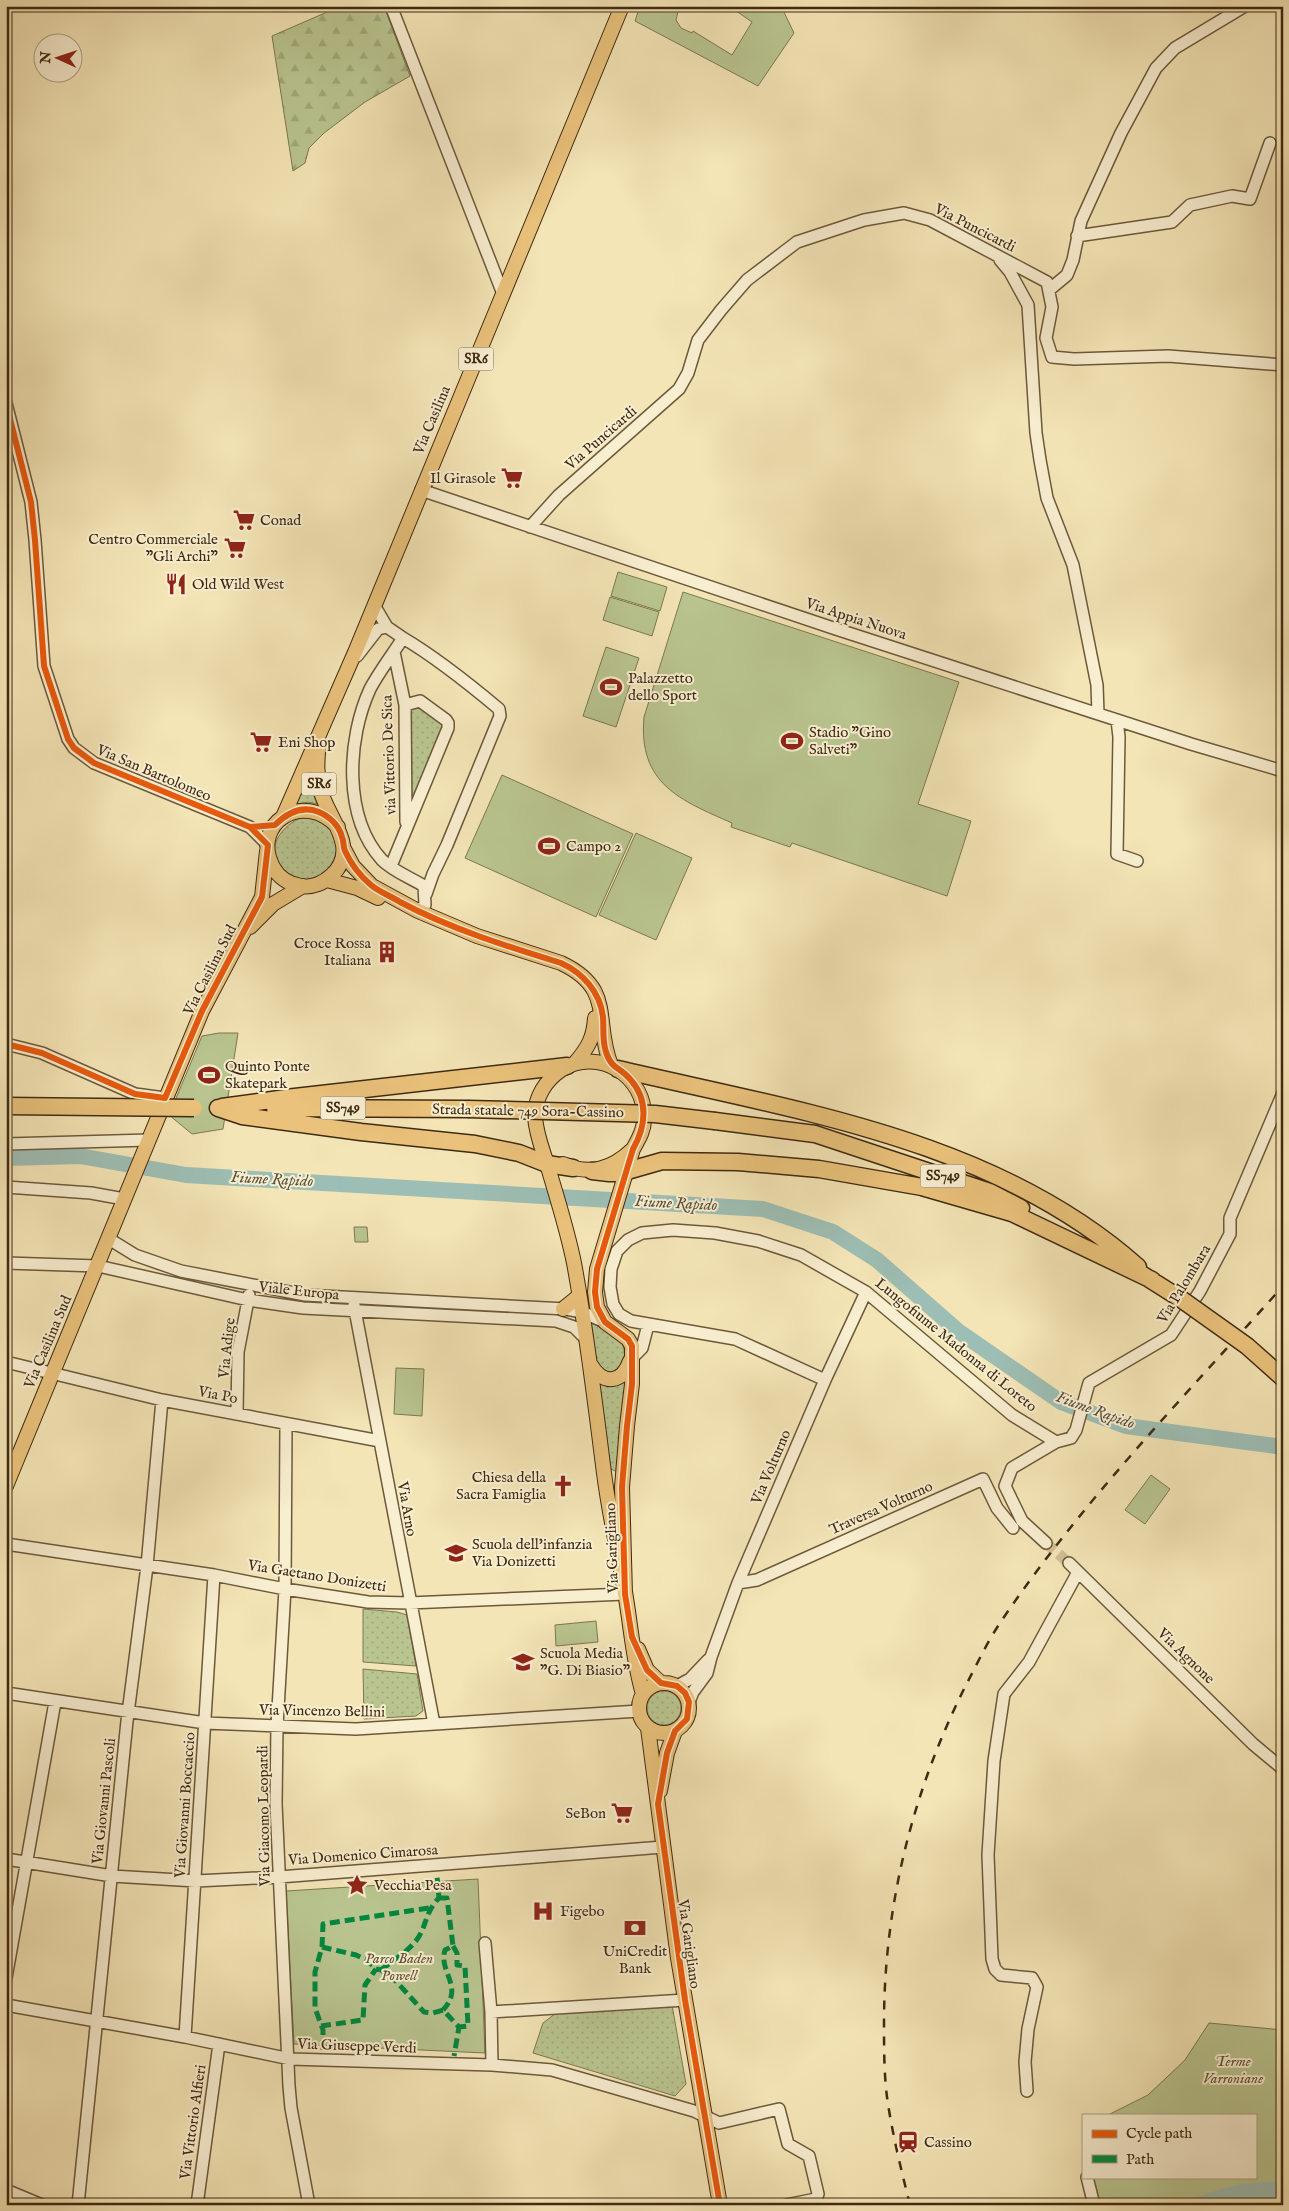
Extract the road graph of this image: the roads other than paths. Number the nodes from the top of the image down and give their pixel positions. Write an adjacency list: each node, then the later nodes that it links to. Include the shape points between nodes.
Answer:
1 (391, 6): 8 (street)
2 (622, 6): 8 (main road, Via Casilina / SR6)
3 (1244, 6): 5 (street, via 1175,48 1156,68 1110,158)
4 (1270, 143): 5 (street, via 1250,199 1232,196 1190,205 1172,222)
5 (1078, 236): 7 (street, via 1067,275)
6 (995, 254): 7 (street, Via Puncicardi, via 1047,282); 12 (street, Via Puncicardi, via 930,220 904,213 864,220 797,242 747,280 721,310 698,340 688,373 678,389 559,494); 19 (street, via 1010,272 1028,305 1040,460 1047,498 1073,565 1097,685)
7 (1049, 290): 9 (street, via 1052,307 1046,338 1052,357 1168,356)
8 (503, 294): 11 (main road, Via Casilina / SR6)
9 (1283, 365)
10 (6, 403): 24 (street, Via San Bartolomeo, via 30,502 44,666 68,739 74,748 94,763)
11 (421, 490): 12 (street, Via Appia Nuova); 13 (main road, Via Casilina / SR6)
12 (530, 527): 19 (street, Via Appia Nuova)
13 (374, 606): 14 (street); 17 (main road, Via Casilina / SR6)
14 (387, 627): 15 (street); 17 (street, via 378,628)
15 (403, 638): 16 (street); 34 (street, via 476,690 499,709 500,716)
16 (394, 652): 18 (street, via Vittorio De Sica); 30 (street, via 371,688 363,708 355,741 353,773 354,794 365,832 373,848)
17 (347, 671): 21 (main road, Via Casilina / SR6)
18 (405, 705): 26 (street, via Vittorio De Sica); 26 (street, via 420,701 448,723)
19 (1098, 714): 20 (street, Via Appia Nuova)
20 (1117, 720): 22 (street, Via Appia Nuova); 29 (street, via 1117,854)
21 (319, 737): 23 (main road, Via Casilina / SR6); 25 (main road, Via Casilina / SR6, via 316,772 321,794)
22 (1283, 771)
23 (279, 821): 24 (street); 25 (main road, SR6, via 294,812 312,810 329,818); 27 (main road, Via Casilina / SR6, via 270,834)
24 (250, 827): 27 (street)
25 (338, 827): 28 (main road, Via Casilina / SR6)
26 (407, 827): 30 (street)
27 (268, 848): 32 (main road, via 272,866 282,879); 36 (main road, Via Casilina Sud, via 262,897)
28 (344, 849): 31 (main road, via 336,872); 33 (main road, Via Casilina)
29 (1137, 861)
30 (391, 866): 34 (street, via 424,886)
31 (327, 880): 32 (main road); 33 (main road)
32 (303, 886): 36 (main road, Via Casilina Sud, via 273,904)
33 (370, 889): 35 (main road); 38 (main road, via 414,918 474,943 570,976 581,985 591,1000 595,1016 594,1034 588,1049)
34 (426, 894): 35 (street, via 425,905)
35 (418, 911): 39 (main road, via 477,936 574,969 587,980 598,997 605,1050)
36 (241, 936): 41 (main road, Via Casilina Sud, via 202,1011)
37 (6, 1044): 41 (street, via 42,1053 135,1094)
38 (571, 1064): 39 (main road, via 600,1062); 43 (highway); 44 (main road, via 549,1080 538,1100)
39 (614, 1067): 47 (main road, via 630,1078 644,1105 643,1128); 57 (highway, via 849,1124 977,1167 1076,1219)
40 (1283, 1093): 81 (street, Via Palombara, via 1230,1218 1230,1234 1176,1328 1171,1335 1089,1383 1076,1430 1071,1438)
41 (165, 1098): 46 (main road, Via Casilina Sud)
42 (6, 1106): 43 (highway, Strada statale 749 Sora-Cassino / SS749, bridge)
43 (218, 1108): 48 (highway, via 251,1117 476,1144 519,1153); 57 (highway, Strada statale 749 Sora-Cassino / SS749, bridge, via 655,1114 815,1134 990,1192 1073,1234)
44 (537, 1130): 48 (main road, via 538,1142); 49 (main road, via 547,1150)
45 (6, 1144): 46 (street)
46 (147, 1145): 53 (main road, Via Casilina Sud)
47 (633, 1149): 50 (main road, via 608,1168); 51 (main road)
48 (549, 1168): 49 (highway); 60 (main road, Via Garigliano, via 564,1220)
49 (572, 1168): 50 (main road)
50 (592, 1170): 51 (highway)
51 (626, 1176): 57 (highway, via 662,1161 738,1162 819,1169 922,1188 1012,1213); 66 (main road, via 597,1269 595,1292)
52 (6, 1187): 53 (street, via 91,1193)
53 (124, 1199): 54 (main road, Via Casilina Sud)
54 (109, 1239): 56 (main road, Via Casilina Sud); 58 (street, Viale Europa, via 135,1255 181,1271)
55 (6, 1263): 56 (street, Viale Europa)
56 (98, 1266): 62 (street, Viale Europa); 73 (main road, Via Casilina Sud)
57 (1152, 1280): 74 (highway, Strada statale 749 Sora-Cassino / SS749, bridge, via 1247,1346)
58 (251, 1286): 61 (street, Viale Europa, via 305,1295); 62 (street, Via Adige)
59 (866, 1292): 67 (street, Lungofiume Madonna di Loreto, via 801,1255 758,1241 715,1233 642,1233 617,1251 611,1269 610,1288 612,1304 619,1314); 75 (street, Via Volturno); 81 (street, Lungofiume Madonna di Loreto, via 1012,1415)
60 (579, 1296): 63 (main road); 65 (main road, Via Garigliano)
61 (353, 1298): 63 (street, Viale Europa); 64 (street, Via Arno)
62 (248, 1300): 64 (street, Viale Europa); 78 (street, Via Adige, via 238,1352)
63 (563, 1309): 65 (street, Viale Europa)
64 (354, 1312): 68 (street, Viale Europa, via 556,1321 574,1327); 80 (street, Via Arno)
65 (582, 1312): 66 (street, Viale Europa); 68 (main road, Via Garigliano)
66 (605, 1322): 70 (main road, Via Garigliano, via 628,1339 632,1346)
67 (648, 1325): 69 (street); 75 (street, via 735,1339)
68 (586, 1339): 72 (main road, Via Garigliano)
69 (642, 1348): 70 (street); 76 (street)
70 (630, 1360): 72 (main road, via 626,1372 617,1379 596,1374); 76 (main road, Via Garigliano)
71 (6, 1362): 73 (street, Via Po)
72 (591, 1365): 92 (main road, Via Garigliano, via 604,1476)
73 (53, 1373): 77 (street, Via Po); 82 (main road, Via Casilina Sud)
74 (1283, 1378)
75 (825, 1380): 90 (street, Via Volturno)
76 (632, 1384): 92 (main road, Via Garigliano, via 622,1487)
77 (162, 1400): 78 (street, Via Po); 87 (street, Via Giovanni Pascoli)
78 (237, 1414): 79 (street, Via Po)
79 (286, 1425): 80 (street, Via Po); 91 (street, Via Giacomo Leopardi)
80 (380, 1441): 93 (street, Via Arno)
81 (1056, 1442): 84 (street, Via Palombara, via 1012,1468 1005,1486 1022,1521)
82 (6, 1486)
83 (1013, 1528): 90 (street, Traversa Volturno, via 997,1508 982,1479 756,1580)
84 (1046, 1543)
85 (6, 1544): 87 (street, Via Gaetano Donizetti)
86 (1069, 1563): 88 (street, Via Agnone)
87 (146, 1566): 89 (street, Via Gaetano Donizetti); 102 (street, Via Giovanni Pascoli)
88 (1078, 1572): 109 (street, Via Agnone, via 1253,1744); 127 (street, via 1029,1662 1004,1694 994,1761 988,1855 992,1960 1001,1976 1032,1978 1037,1987 1028,2029)
89 (214, 1575): 91 (street, Via Gaetano Donizetti); 104 (street, Via Giovanni Boccaccio)
90 (738, 1583): 95 (street, Via Volturno)
91 (285, 1589): 93 (street, Via Gaetano Donizetti, via 368,1602); 106 (street, Via Giacomo Leopardi)
92 (625, 1594): 93 (street, Via Gaetano Donizetti); 94 (main road, Via Garigliano)
93 (409, 1603): 105 (street, Via Arno)
94 (632, 1637): 96 (main road, Via Garigliano, via 647,1670); 99 (main road, Via Garigliano)
95 (711, 1657): 97 (street, Via Volturno, via 701,1670); 101 (street, Via Volturno, via 707,1673)
96 (661, 1683): 97 (main road); 99 (main road)
97 (677, 1686): 101 (main road)
98 (6, 1693): 100 (street, Via Vincenzo Bellini)
99 (643, 1694): 103 (main road, Via Garigliano)
100 (55, 1702): 102 (street, Via Vincenzo Bellini); 113 (street)
101 (689, 1702): 108 (main road, Via Garigliano, via 687,1719)
102 (128, 1711): 104 (street, Via Vincenzo Bellini); 114 (street, Via Giovanni Pascoli)
103 (639, 1711): 105 (street, Via Vincenzo Bellini); 107 (main road, Via Garigliano)
104 (205, 1724): 106 (street, Via Vincenzo Bellini); 116 (street, Via Giovanni Boccaccio)
105 (434, 1724): 106 (street, Via Vincenzo Bellini, via 356,1729)
106 (277, 1726): 115 (street, Via Giacomo Leopardi)
107 (648, 1728): 108 (main road, via 662,1733); 110 (main road, Via Garigliano)
108 (676, 1731): 110 (main road, Via Garigliano, via 667,1753)
109 (1283, 1769)
110 (658, 1804): 111 (main road, Via Garigliano)
111 (663, 1847): 115 (street, Via Domenico Cimarosa); 119 (main road, Via Garigliano)
112 (6, 1859): 113 (street, Via Domenico Cimarosa)
113 (26, 1863): 114 (street, Via Domenico Cimarosa); 118 (street)
114 (112, 1876): 116 (street, Via Domenico Cimarosa); 122 (street, Via Giovanni Pascoli)
115 (279, 1877): 116 (street, Via Domenico Cimarosa); 125 (street, Via Giacomo Leopardi)
116 (196, 1881): 123 (street, Via Giovanni Boccaccio)
117 (485, 1943): 121 (street)
118 (6, 1978)
119 (685, 2000): 121 (street); 128 (main road, Via Garigliano)
120 (6, 2005): 122 (street, Via Giuseppe Verdi)
121 (491, 2012): 126 (street)
122 (97, 2021): 123 (street, Via Giuseppe Verdi); 132 (street, Via Giovanni Pascoli)
123 (185, 2037): 124 (street, Via Giuseppe Verdi)
124 (219, 2044): 125 (street, Via Giuseppe Verdi); 133 (street, Via Vittorio Alfieri)
125 (290, 2059): 126 (street, Via Giuseppe Verdi); 134 (street, Via Giacomo Leopardi, via 291,2108)
126 (492, 2065): 128 (street, Via Giuseppe Verdi, via 552,2070)
127 (1027, 2091)
128 (704, 2115): 135 (main road, Via Garigliano); 136 (street, Via Giuseppe Verdi, via 719,2123 779,2109 788,2144 809,2156 818,2194 816,2199)
129 (1087, 2178): 137 (street)
130 (6, 2190): 131 (street)
131 (42, 2205)
132 (78, 2205)
133 (197, 2205)
134 (309, 2205)
135 (720, 2205)
136 (786, 2205)
137 (1094, 2205)

